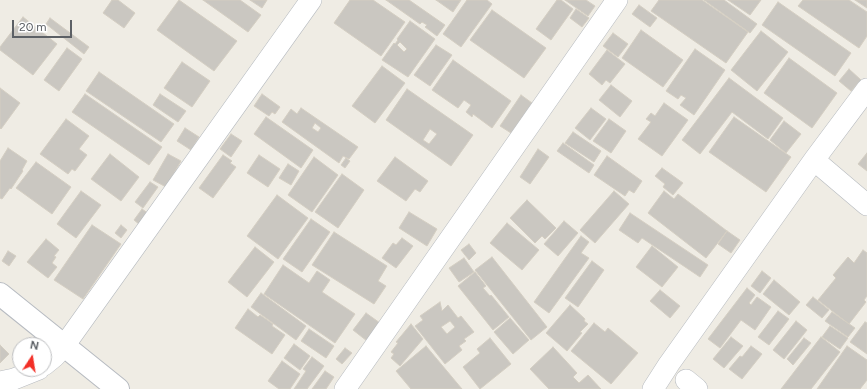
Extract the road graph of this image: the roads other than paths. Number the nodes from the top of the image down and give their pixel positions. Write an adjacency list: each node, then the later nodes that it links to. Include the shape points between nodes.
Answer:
1 (310, 0): 7 (street)
2 (617, 0): 12 (street)
3 (867, 89): 4 (street)
4 (814, 160): 5 (street); 13 (street)
5 (867, 205)
6 (0, 294): 7 (street)
7 (64, 346): 8 (street); 11 (street)
8 (52, 358)
9 (21, 377): 10 (street)
10 (0, 382)
11 (118, 389)
12 (345, 389)
13 (652, 389)

